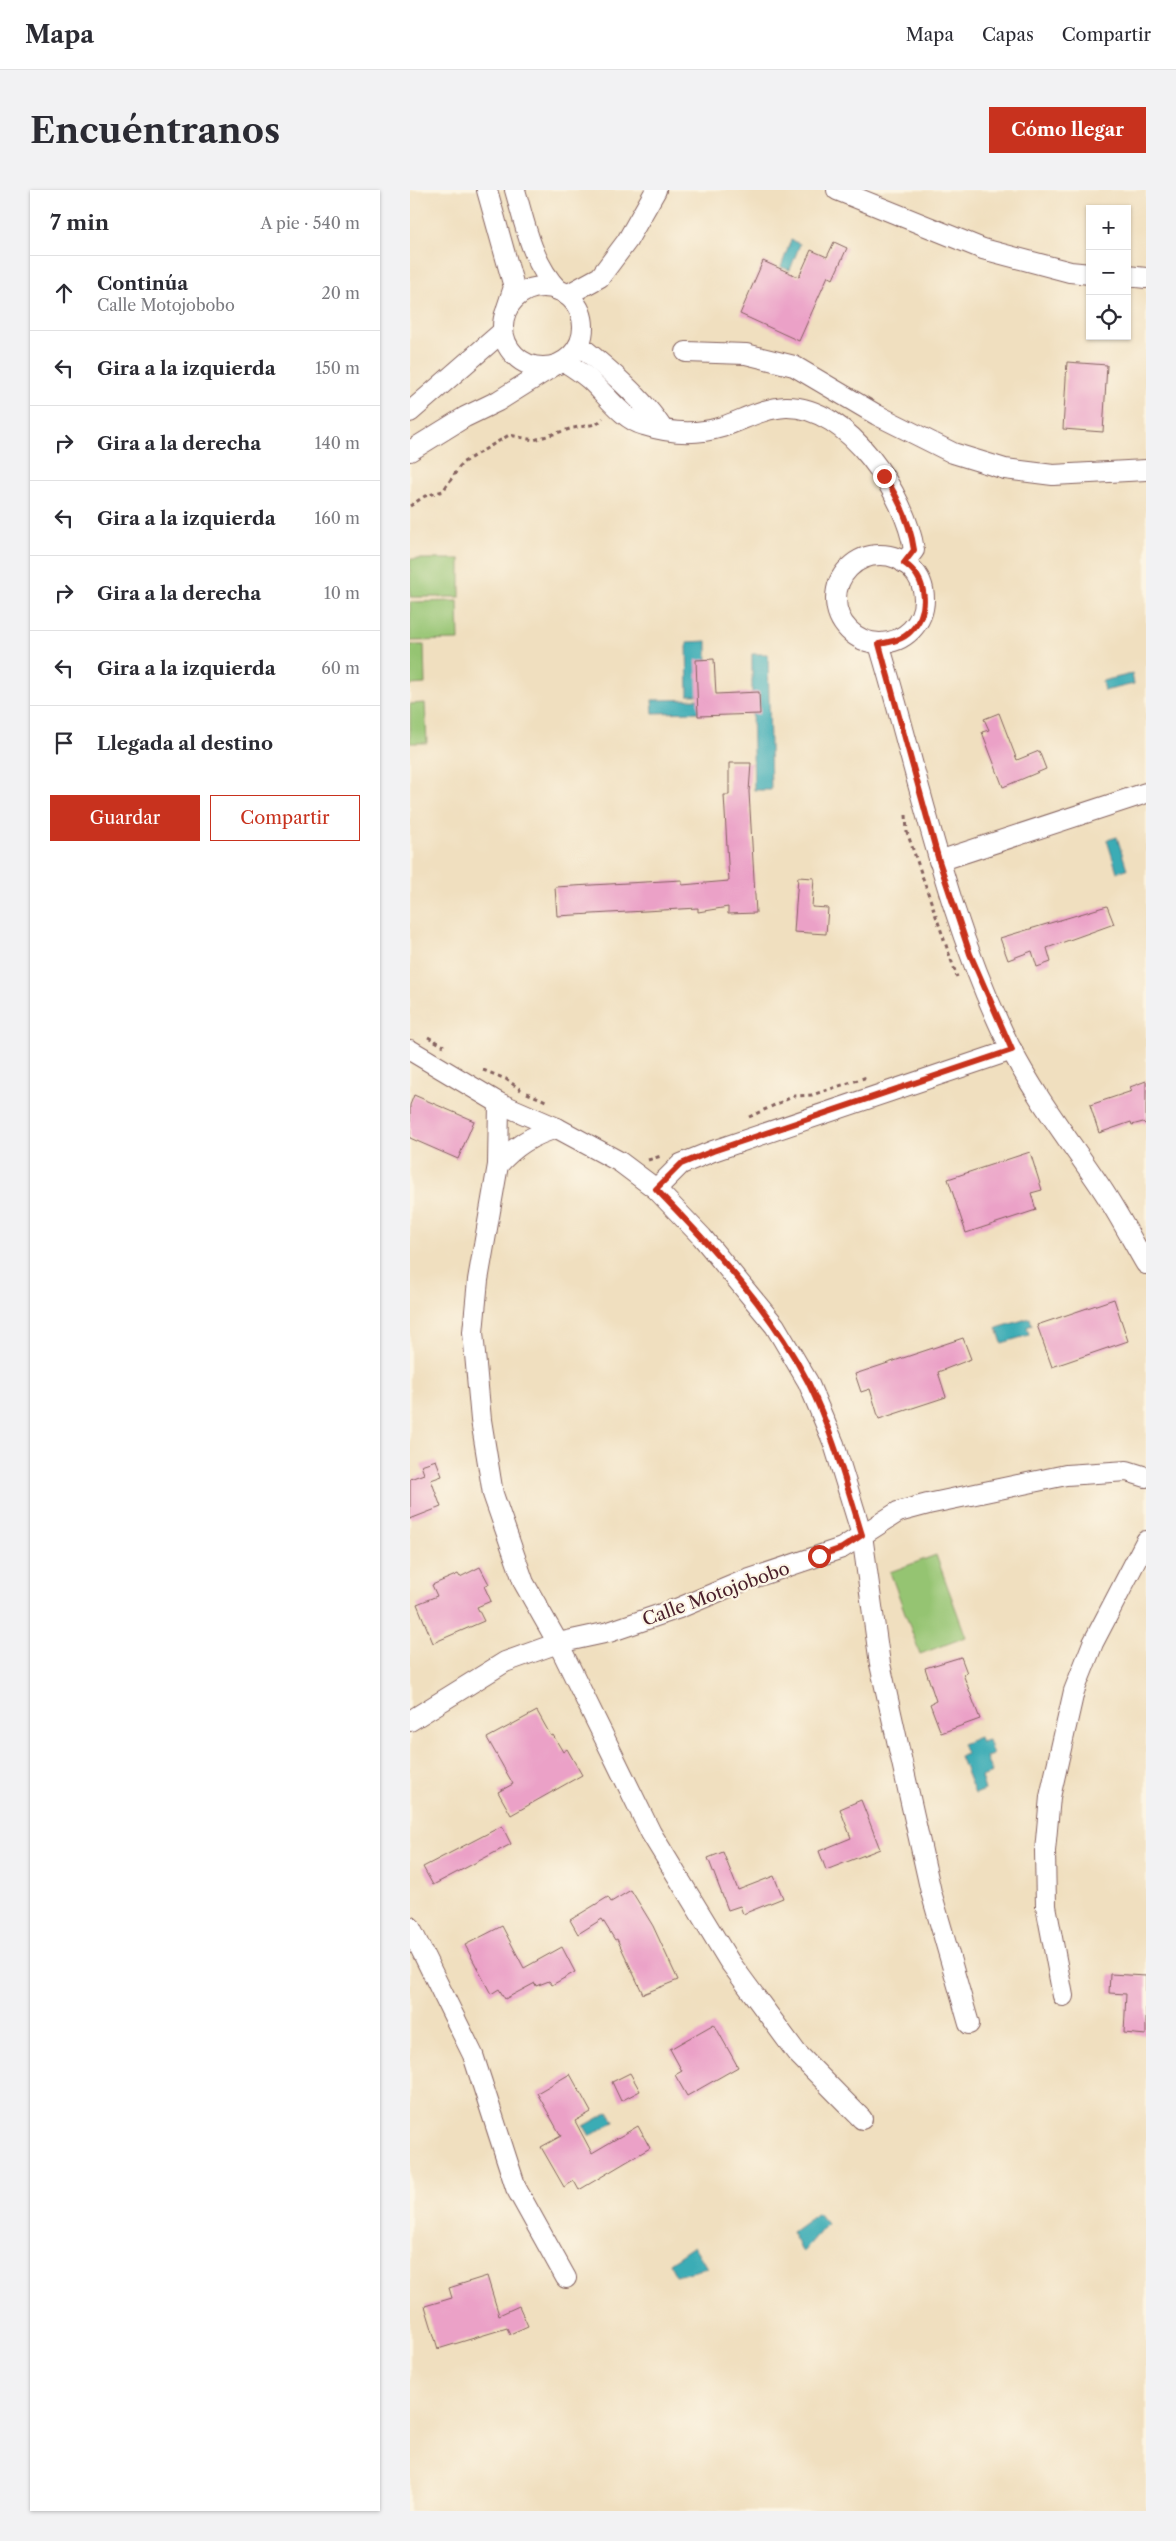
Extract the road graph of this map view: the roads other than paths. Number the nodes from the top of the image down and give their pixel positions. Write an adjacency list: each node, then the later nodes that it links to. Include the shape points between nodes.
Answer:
1 (487, 190): 9 (street, via 514,287)
2 (515, 190): 8 (street, via 546,278)
3 (656, 190): 8 (street, via 627,241 600,277)
4 (837, 190): 5 (street, via 983,249)
5 (1086, 274)
6 (1131, 276): 7 (street)
7 (1146, 278)
8 (562, 292): 9 (street, via 547,287 532,288 519,294); 11 (street, via 575,303 582,318 583,334)
9 (506, 311): 10 (street)
10 (502, 332): 13 (street, via 506,345 520,360 539,368); 15 (street)
11 (579, 345): 13 (street); 17 (street, via 651,411)
12 (686, 352): 14 (street, via 746,354 794,366)
13 (558, 364): 17 (street, via 589,379 634,421); 18 (street)
14 (848, 398): 16 (street); 19 (street, via 953,453 1005,469 1053,475)
15 (410, 412)
16 (831, 421): 17 (street, via 809,411 787,407 745,416 701,432 679,433); 20 (street, via 848,435 897,496 912,533 914,550)
17 (662, 428)
18 (410, 451)
19 (1146, 470)
20 (904, 563): 21 (street, via 912,568 921,583 924,600 921,617 911,632 896,641); 21 (street, via 881,554 863,557 849,566 839,581 835,598 838,615 848,630 862,640)
21 (879, 644): 23 (street)
22 (1146, 793): 23 (street)
23 (939, 861): 25 (street, via 970,954)
24 (417, 1043): 26 (street)
25 (1012, 1050): 29 (street, via 713,1151 681,1164); 30 (street)
26 (499, 1103): 27 (street); 28 (street)
27 (557, 1128): 28 (street, via 538,1133 514,1148); 29 (street, via 620,1162)
28 (498, 1165): 34 (street, via 478,1280 473,1332 481,1420 493,1494 524,1583)
29 (656, 1189): 32 (street, via 702,1237 775,1326 808,1382 834,1444)
30 (1146, 1264)
31 (1146, 1477): 32 (street, Calle Motojobobo, via 1127,1471 1066,1475 906,1510)
32 (862, 1535): 34 (street, Calle Motojobobo, via 842,1548 742,1582 679,1608 609,1632); 38 (street, via 880,1664 897,1742 931,1892)
33 (1146, 1540): 37 (street, via 1093,1643 1074,1691 1050,1797 1045,1851 1046,1906)
34 (558, 1643): 35 (street, Calle Motojobobo, via 505,1662); 39 (street, via 651,1833 728,1961 796,2052)
35 (410, 1721)
36 (410, 1927): 40 (street, via 473,2055 516,2188)
37 (1063, 1996)
38 (969, 2024)
39 (862, 2119)
40 (566, 2278)

